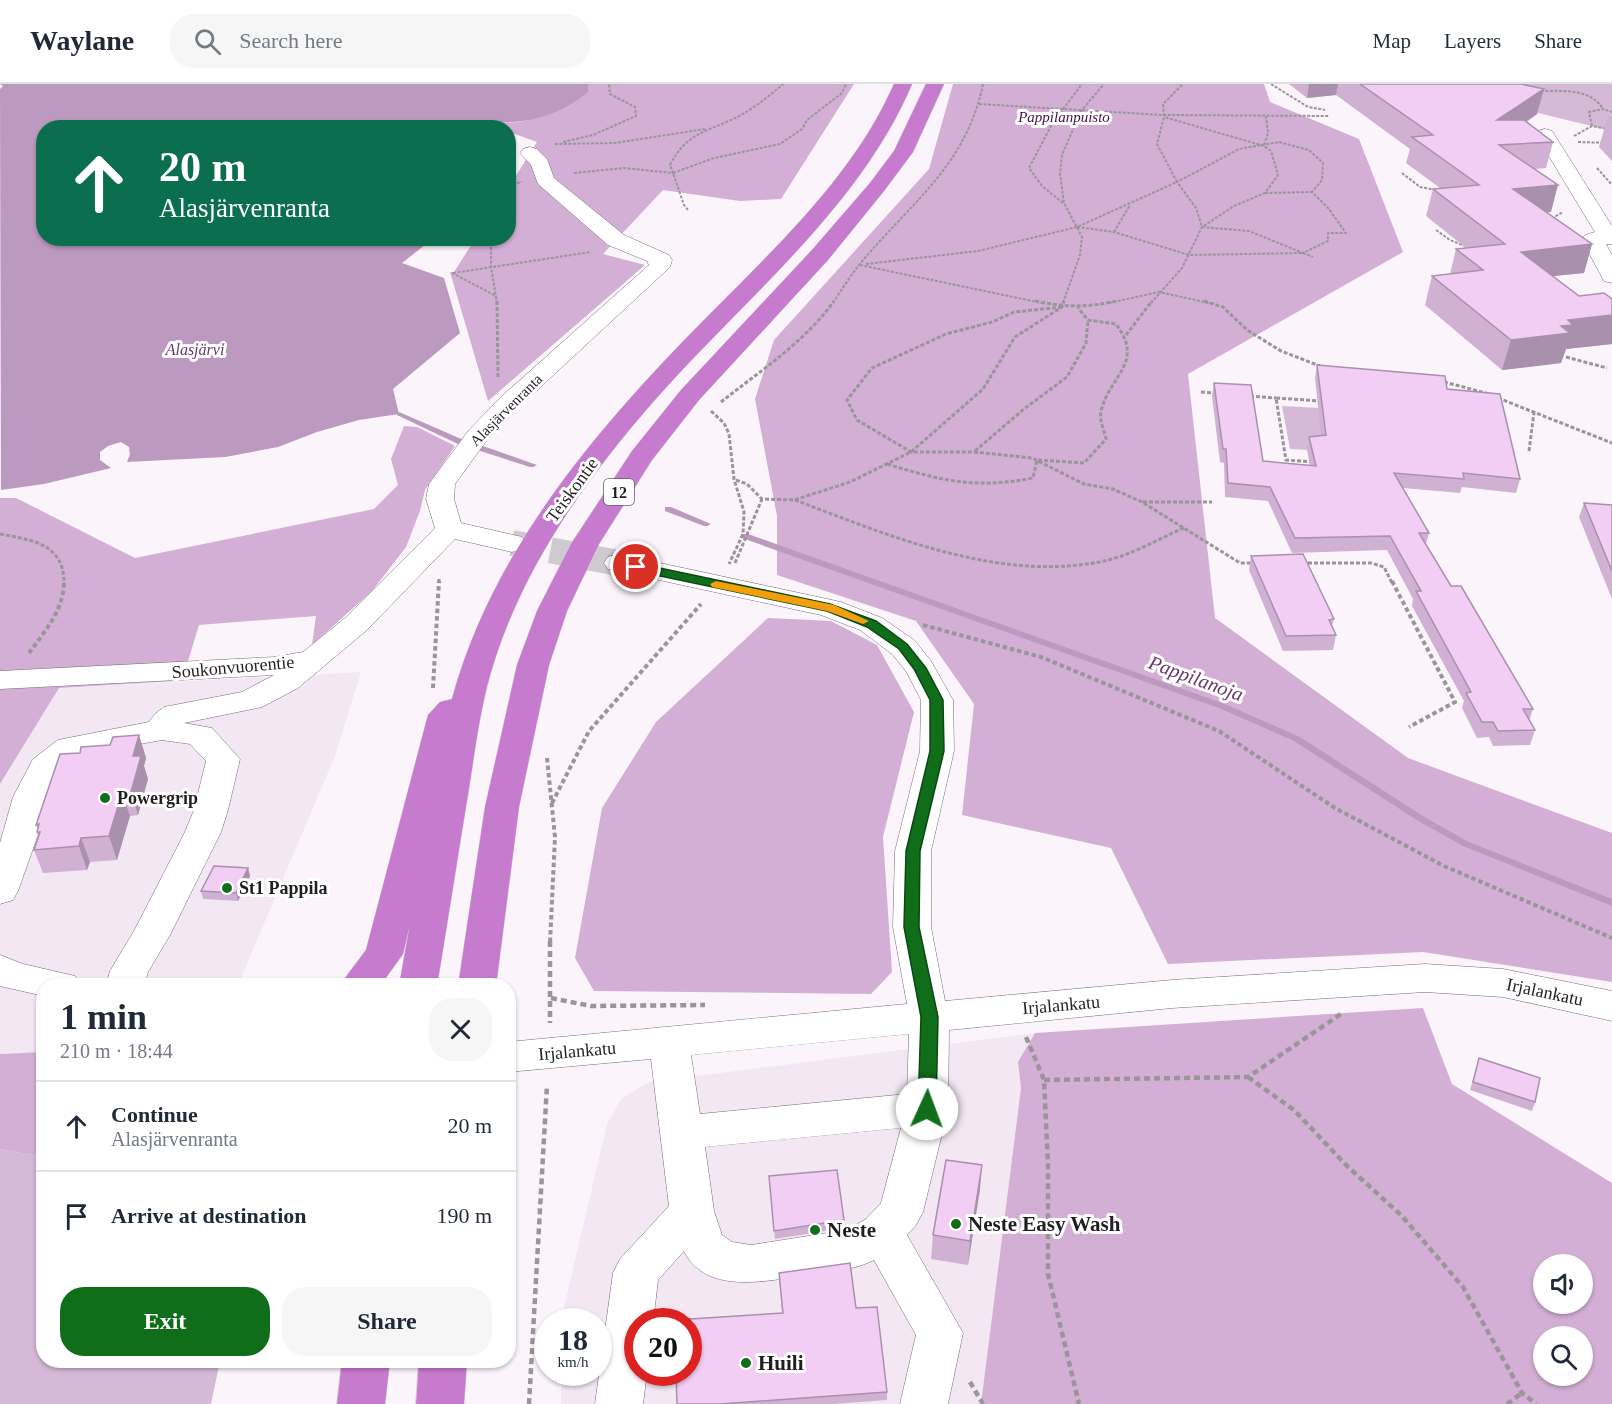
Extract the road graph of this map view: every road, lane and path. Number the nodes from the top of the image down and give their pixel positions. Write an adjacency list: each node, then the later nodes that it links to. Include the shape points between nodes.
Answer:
1 (609, 84): 27 (path, via 610,94 635,107 636,116 593,135)
2 (783, 84): 22 (path, via 734,119)
3 (846, 84): 30 (path, via 842,93 780,144 714,158)
4 (903, 84): 99 (highway, Teiskontie / 12, via 859,165 783,253 622,423 556,508 515,579)
5 (935, 84): 110 (highway, 12, via 903,152 877,187 820,255 690,395 641,458 585,544 552,611 533,665 502,807)
6 (983, 84): 12 (path)
7 (1082, 84): 14 (path)
8 (1104, 84): 16 (path)
9 (1183, 84): 18 (path, via 1163,104)
10 (1271, 84): 15 (path, via 1301,103)
11 (1534, 91): 13 (path, via 1587,95)
12 (979, 104): 14 (path); 53 (path, via 968,131 938,180)
13 (1603, 109): 17 (path); 21 (path, via 1589,112)
14 (1061, 110): 16 (path); 37 (path, via 1029,168 1042,186)
15 (1325, 110)
16 (1081, 111): 18 (path); 37 (path, via 1062,155)
17 (1612, 112)
18 (1164, 115): 19 (path); 28 (path); 33 (path, via 1157,144)
19 (1266, 116): 20 (path); 28 (path, via 1268,133)
20 (1329, 116)
21 (1592, 126): 23 (path); 24 (path, via 1574,136)
22 (707, 129): 27 (path, via 615,143); 30 (path, via 679,148 670,165)
23 (1612, 130)
24 (1545, 135): 46 (street)
25 (1574, 142): 26 (path)
26 (1612, 143)
27 (557, 144): 29 (path, via 538,146)
28 (1264, 146): 33 (path, via 1239,149); 35 (path, via 1279,142 1309,150 1323,163 1322,180); 36 (path, via 1271,151 1278,175)
29 (530, 153): 32 (street, via 540,163)
30 (673, 173): 32 (path, via 594,168); 39 (path)
31 (1402, 173): 34 (path, via 1420,187)
32 (545, 180): 70 (street, Alasjärvenranta, via 616,240 661,260 660,267)
33 (1177, 182): 38 (path); 43 (path, via 1196,208)
34 (1445, 190)
35 (1312, 192): 36 (path); 50 (path, via 1346,233 1328,233 1328,241)
36 (1265, 193): 43 (path, via 1234,206)
37 (1064, 203): 42 (path)
38 (1130, 204): 42 (path); 45 (path)
39 (688, 210)
40 (1563, 212): 41 (path, via 1554,220)
41 (1558, 225)
42 (1077, 227): 45 (path); 53 (path, via 978,251); 58 (path, via 1082,237 1080,255)
43 (1202, 227): 50 (path, via 1253,232); 51 (path)
44 (1436, 230): 48 (path, via 1460,245)
45 (1114, 232): 51 (path)
46 (1610, 238): 55 (street, via 1593,240)
47 (491, 246): 54 (path)
48 (1476, 248)
49 (597, 252): 54 (path)
50 (1303, 253): 51 (path); 52 (path)
51 (1189, 255): 56 (path)
52 (1313, 257)
53 (860, 265): 58 (path); 72 (path, via 822,318)
54 (491, 267): 57 (path); 57 (path, via 452,273)
55 (1612, 276)
56 (1159, 292): 59 (path); 61 (path); 63 (path, via 1223,308 1247,330 1281,351)
57 (497, 296): 70 (path, via 499,385)
58 (1062, 307): 59 (path); 77 (path, via 1015,337 983,389); 77 (path, via 1014,312 946,334 872,368 847,400 857,420)
59 (1078, 307): 60 (path)
60 (1088, 320): 61 (path, via 1116,324); 78 (path, via 1086,343 1067,377)
61 (1126, 335): 79 (path, via 1126,365 1101,411 1106,439 1084,463)
62 (1566, 357): 64 (path)
63 (1320, 366)
64 (1607, 368)
65 (1436, 379): 73 (path)
66 (1201, 392): 67 (path)
67 (1222, 394)
68 (1244, 396): 69 (path)
69 (1276, 398): 71 (path); 80 (path, via 1286,460)
70 (512, 401): 88 (street, Alasjärvenranta, via 478,435 442,484 440,499)
71 (1322, 402)
72 (720, 404)
73 (1534, 412): 75 (path); 76 (path)
74 (703, 418): 82 (path, via 711,411 724,420 730,432)
75 (1612, 443)
76 (1529, 451)
77 (912, 452): 78 (path); 81 (path)
78 (974, 452): 79 (path)
79 (1037, 460): 81 (path, via 1033,478 1005,485 975,486 942,481); 85 (path, via 1084,484 1113,489)
80 (1318, 462)
81 (887, 464): 84 (path, via 850,482)
82 (736, 480): 83 (path, via 747,484); 94 (path, via 745,510 742,542)
83 (762, 499): 84 (path); 94 (path, via 747,530 746,542)
84 (794, 500): 87 (path, via 900,539 983,559 1044,567 1104,561)
85 (1142, 502): 86 (path); 87 (path)
86 (1212, 502)
87 (1184, 528): 92 (path, via 1240,563)
88 (449, 529): 90 (street); 96 (street, Soukonvuorentie); 98 (path, via 440,559)
89 (0, 534): 97 (path, via 38,543 57,554 65,594 56,616)
90 (512, 543)
91 (618, 563): 94 (street)
92 (1264, 563)
93 (1299, 563): 100 (path, via 1371,563 1384,567 1455,702)
94 (725, 577): 103 (path, via 589,731); 115 (street, via 872,624 903,647 937,700 937,751 913,851 912,927)
95 (915, 622): 105 (path, via 1041,657 1220,731 1335,808 1444,866)
96 (316, 659): 97 (street, Soukonvuorentie, via 275,666); 101 (street, via 269,693 175,714)
97 (5, 680)
98 (434, 683)
99 (469, 694): 108 (highway, via 444,715 384,954); 109 (highway, Teiskontie / 12)
100 (1409, 727)
101 (162, 730): 104 (street, via 70,747 45,766 30,797 23,829); 107 (street, via 200,735 223,759 203,832)
102 (546, 747): 103 (path)
103 (552, 804): 117 (path, via 555,837)
104 (0, 891)
105 (1612, 939)
106 (0, 969): 111 (street)
107 (127, 978)
108 (364, 978)
109 (419, 978)
110 (478, 978)
111 (36, 981)
112 (1612, 1006): 113 (street, Irjalankatu, via 1503,983 1425,978 1172,994)
113 (1018, 1009): 115 (street, Irjalankatu); 120 (path)
114 (1344, 1013): 119 (path)
115 (929, 1017): 116 (street, Irjalankatu); 121 (street)
116 (669, 1043): 117 (street, Irjalankatu); 122 (street)
117 (549, 1054): 118 (street, Irjalankatu); 130 (path)
118 (516, 1056)
119 (1248, 1077): 120 (path); 127 (path, via 1294,1110 1401,1215 1463,1287)
120 (1044, 1080): 133 (path, via 1047,1274)
121 (927, 1109): 122 (street); 124 (street, via 901,1212)
122 (682, 1132): 123 (street)
123 (692, 1211): 124 (street, via 704,1247 722,1260 751,1264 856,1248); 131 (street, via 636,1274)
124 (882, 1232): 132 (street, via 940,1333)
125 (365, 1368): 128 (highway)
126 (442, 1368): 129 (highway)
127 (1522, 1393): 134 (path); 135 (path)
128 (361, 1404)
129 (440, 1404)
130 (529, 1404)
131 (619, 1404)
132 (924, 1404)
133 (1079, 1404)
134 (1507, 1404)
135 (1536, 1404)

